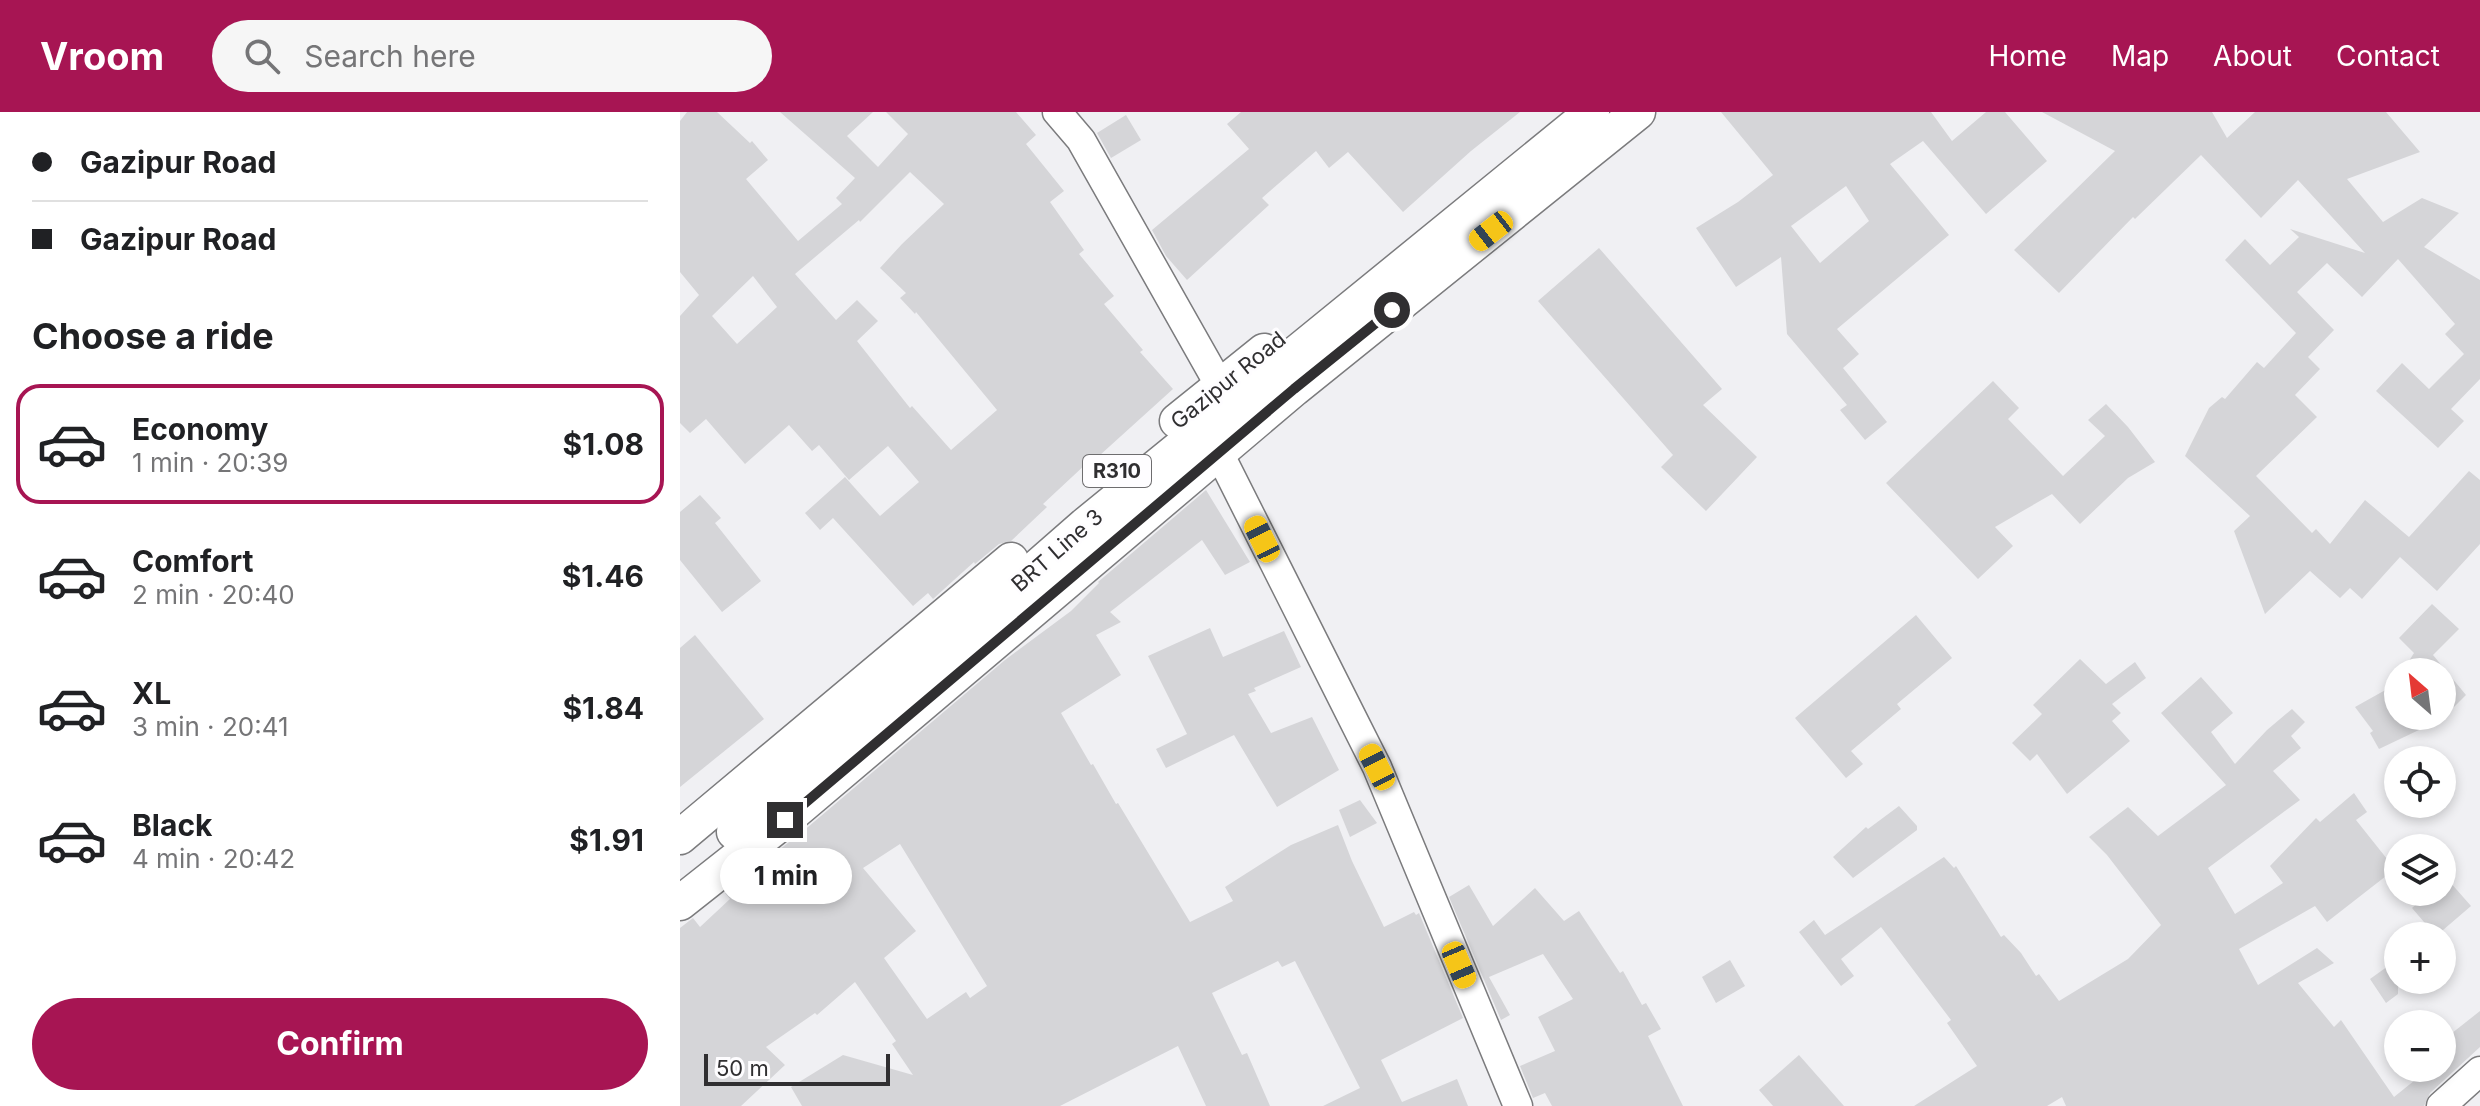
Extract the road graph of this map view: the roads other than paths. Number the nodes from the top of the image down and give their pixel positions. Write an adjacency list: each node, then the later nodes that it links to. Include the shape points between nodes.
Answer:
1 (1057, 112): 5 (street, via 1081,140)
2 (1559, 112): 5 (main road, Gazipur Road / R310)
3 (1592, 112): 8 (main road, BRT Line 3, via 1085,525)
4 (1638, 112): 6 (main road, R310)
5 (1220, 386): 7 (main road, Gazipur Road / R310)
6 (1219, 453): 9 (main road, R310); 11 (street, via 1377,767)
7 (680, 837)
8 (680, 877)
9 (680, 903)
10 (2480, 1071): 12 (street)
11 (1518, 1106)
12 (2441, 1106)

